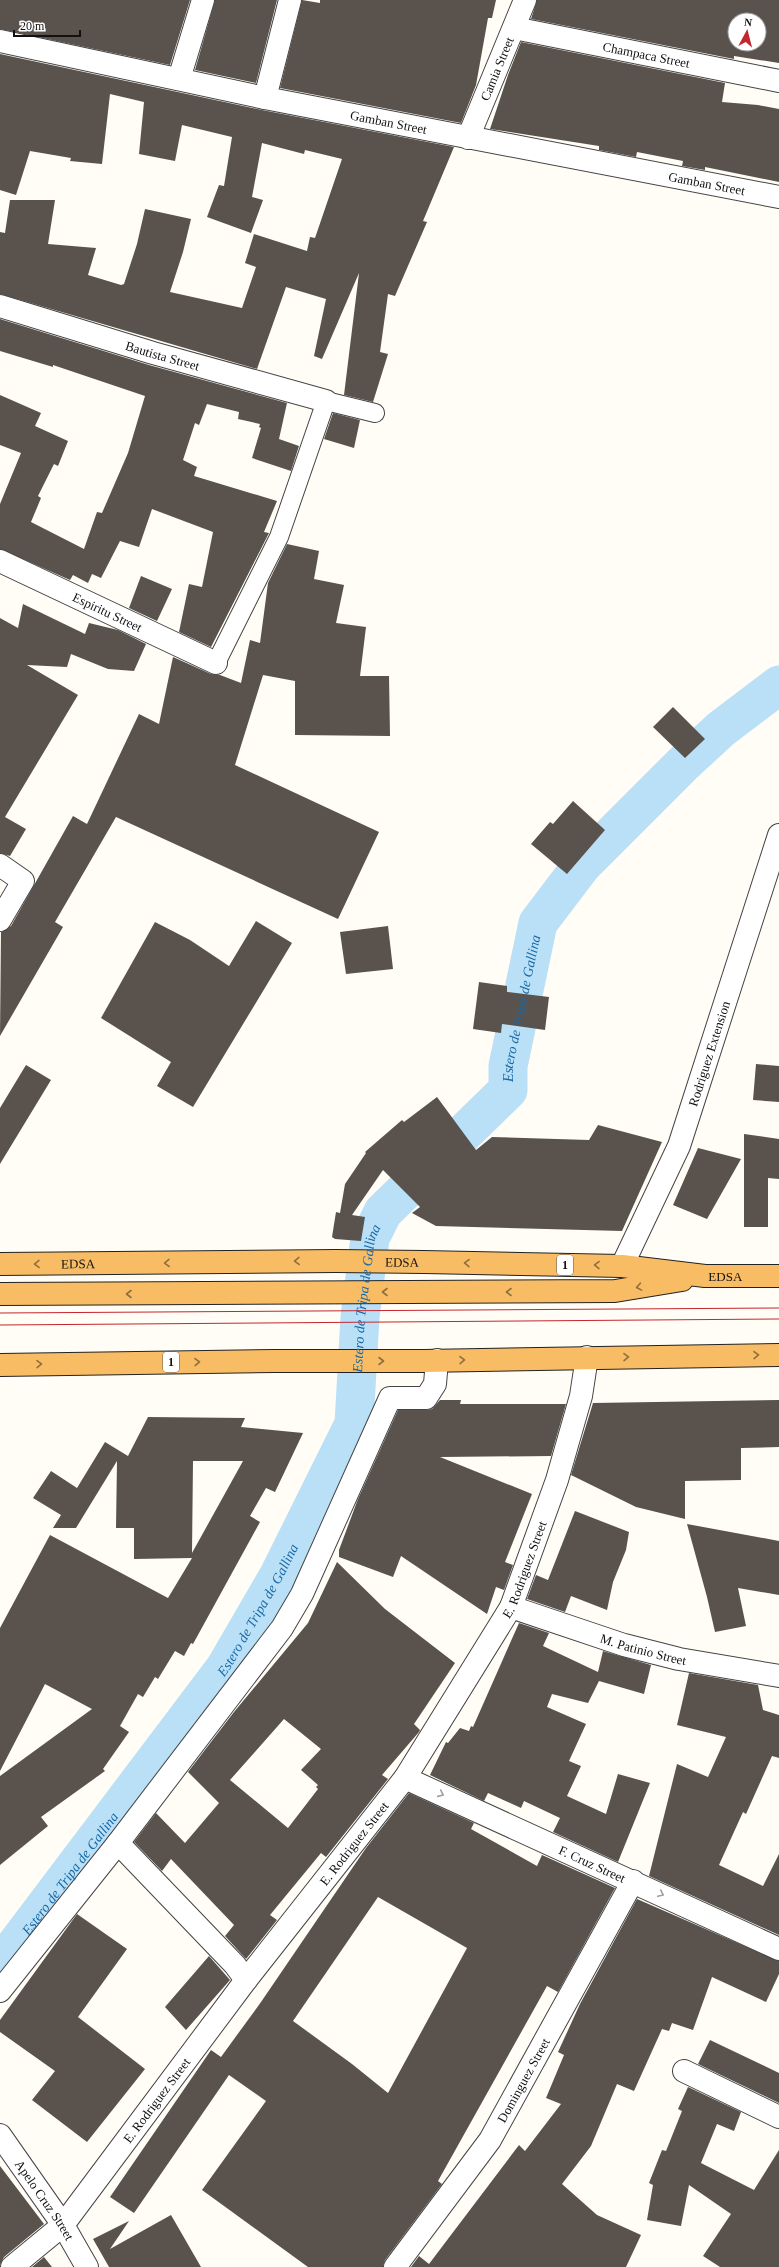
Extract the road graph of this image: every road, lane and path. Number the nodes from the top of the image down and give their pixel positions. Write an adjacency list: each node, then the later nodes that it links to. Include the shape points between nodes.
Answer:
1 (203, 0): 6 (street)
2 (290, 0): 8 (street)
3 (525, 0): 4 (street, Camia Street)
4 (514, 28): 7 (street, Champaca Street); 9 (street, Camia Street)
5 (0, 41): 6 (street, Gamban Street)
6 (179, 79): 8 (street, Gamban Street)
7 (779, 81)
8 (265, 98): 9 (street, Gamban Street)
9 (468, 138): 10 (street, Gamban Street)
10 (779, 197)
11 (0, 306): 12 (street, Bautista Street, via 153,353)
12 (326, 401): 13 (street, Bautista Street); 15 (street, via 279,537)
13 (375, 413)
14 (0, 561): 15 (street, Espiritu Street)
15 (216, 663)
16 (779, 835): 20 (street, Rodriguez Extension, via 679,1146)
17 (0, 866): 18 (street, via 23,881)
18 (0, 920)
19 (0, 1264): 20 (highway, EDSA / 1, one-way to 19, via 336,1261)
20 (622, 1266): 21 (highway, EDSA / 1)
21 (705, 1276): 22 (highway, EDSA / 1); 23 (highway, one-way to 23, via 615,1291)
22 (779, 1276)
23 (0, 1294)
24 (779, 1355): 25 (highway, 1, one-way to 24)
25 (587, 1357): 26 (highway, 1, one-way to 25); 28 (street, E. Rodriguez Street, via 581,1396 557,1480)
26 (430, 1361): 27 (highway, 1, one-way to 26); 31 (street, via 435,1384 429,1396 390,1398 302,1594 282,1628)
27 (0, 1365)
28 (511, 1607): 29 (street, M. Patinio Street, via 680,1659); 30 (street, E. Rodriguez Street)
29 (779, 1676)
30 (405, 1778): 32 (street, F. Cruz Street, one-way to 32); 34 (street, E. Rodriguez Street)
31 (118, 1843): 34 (street, via 235,1965); 35 (street)
32 (633, 1882): 33 (street, F. Cruz Street, one-way to 33); 42 (street, Dominguez Street, via 490,2140)
33 (779, 1949)
34 (246, 1980): 39 (street, E. Rodriguez Street)
35 (0, 1991)
36 (684, 2072): 37 (street)
37 (779, 2117)
38 (0, 2135): 39 (street, Apelo Cruz Street)
39 (63, 2225): 40 (street, E. Rodriguez Street); 41 (street, Apelo Cruz Street)
40 (12, 2267)
41 (87, 2267)
42 (395, 2267)

